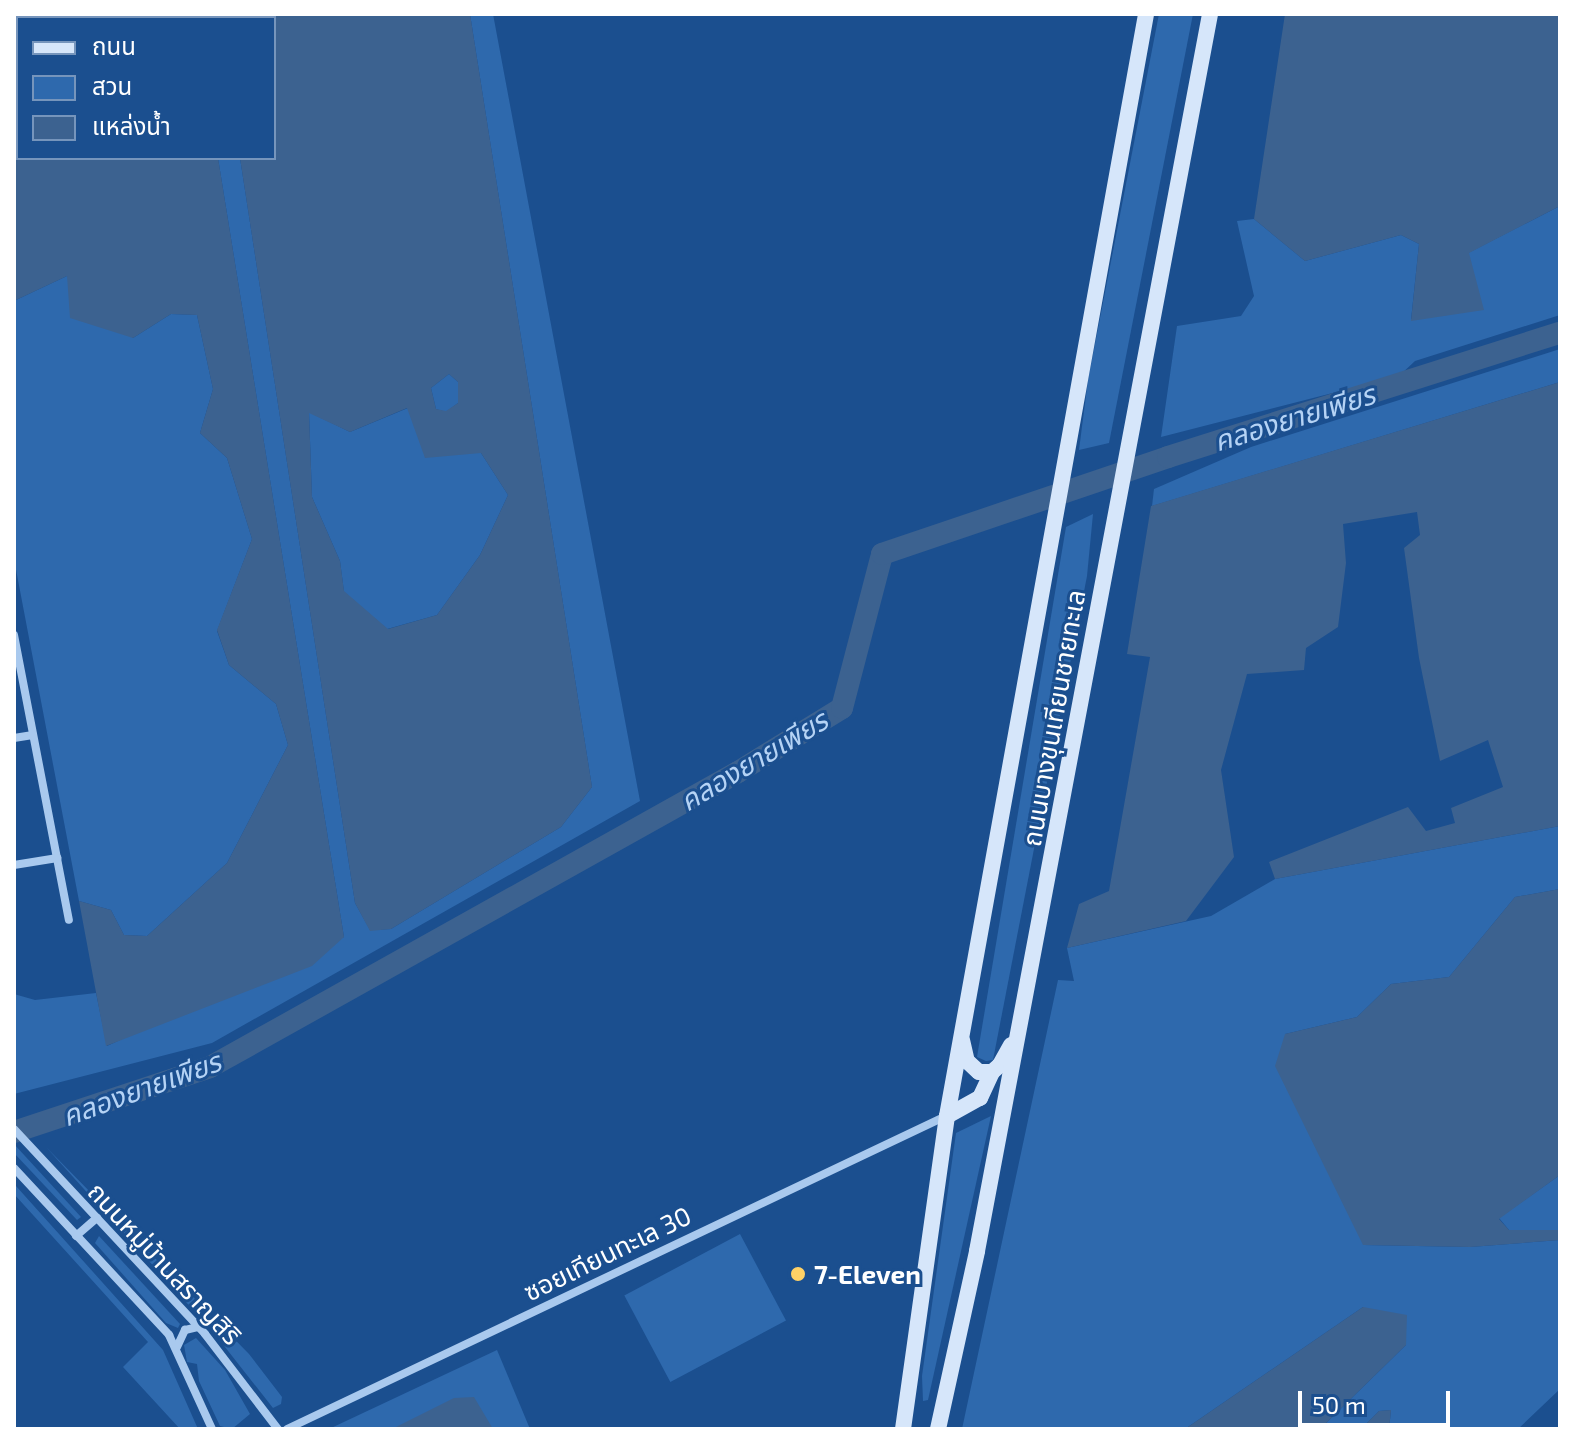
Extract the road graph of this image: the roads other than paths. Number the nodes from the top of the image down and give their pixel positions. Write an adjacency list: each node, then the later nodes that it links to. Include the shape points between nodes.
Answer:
1 (1146, 14): 10 (main road, ถนนบางขุนเทียนชายทะเล)
2 (1210, 14): 9 (main road, ถนนบางขุนเทียนชายทะเล)
3 (14, 635): 4 (street)
4 (33, 735): 5 (street); 6 (street)
5 (14, 738)
6 (57, 858): 7 (street); 8 (street)
7 (14, 865)
8 (69, 920)
9 (1019, 1029): 11 (main road); 23 (main road, ถนนบางขุนเทียนชายทะเล)
10 (961, 1036): 11 (main road, via 967,1061 979,1072); 12 (main road, ถนนบางขุนเทียนชายทะเล)
11 (992, 1072): 12 (main road, via 980,1098)
12 (947, 1116): 21 (street, ซอยเทียนทะเล 30); 22 (main road, ถนนบางขุนเทียนชายทะเล)
13 (14, 1129): 15 (street, ถนนหมู่บ้านสราญสิริ)
14 (14, 1168): 16 (street, ถนนหมู่บ้านสราญสิริ)
15 (97, 1218): 16 (street); 17 (street, ถนนหมู่บ้านสราญสิริ)
16 (76, 1236): 18 (street, ถนนหมู่บ้านสราญสิริ, via 169,1335)
17 (198, 1327): 18 (street, via 177,1338); 20 (street, ถนนหมู่บ้านสราญสิริ)
18 (177, 1352): 19 (street, ถนนหมู่บ้านสราญสิริ)
19 (212, 1429)
20 (278, 1429)
21 (287, 1429)
22 (903, 1429)
23 (938, 1429)

